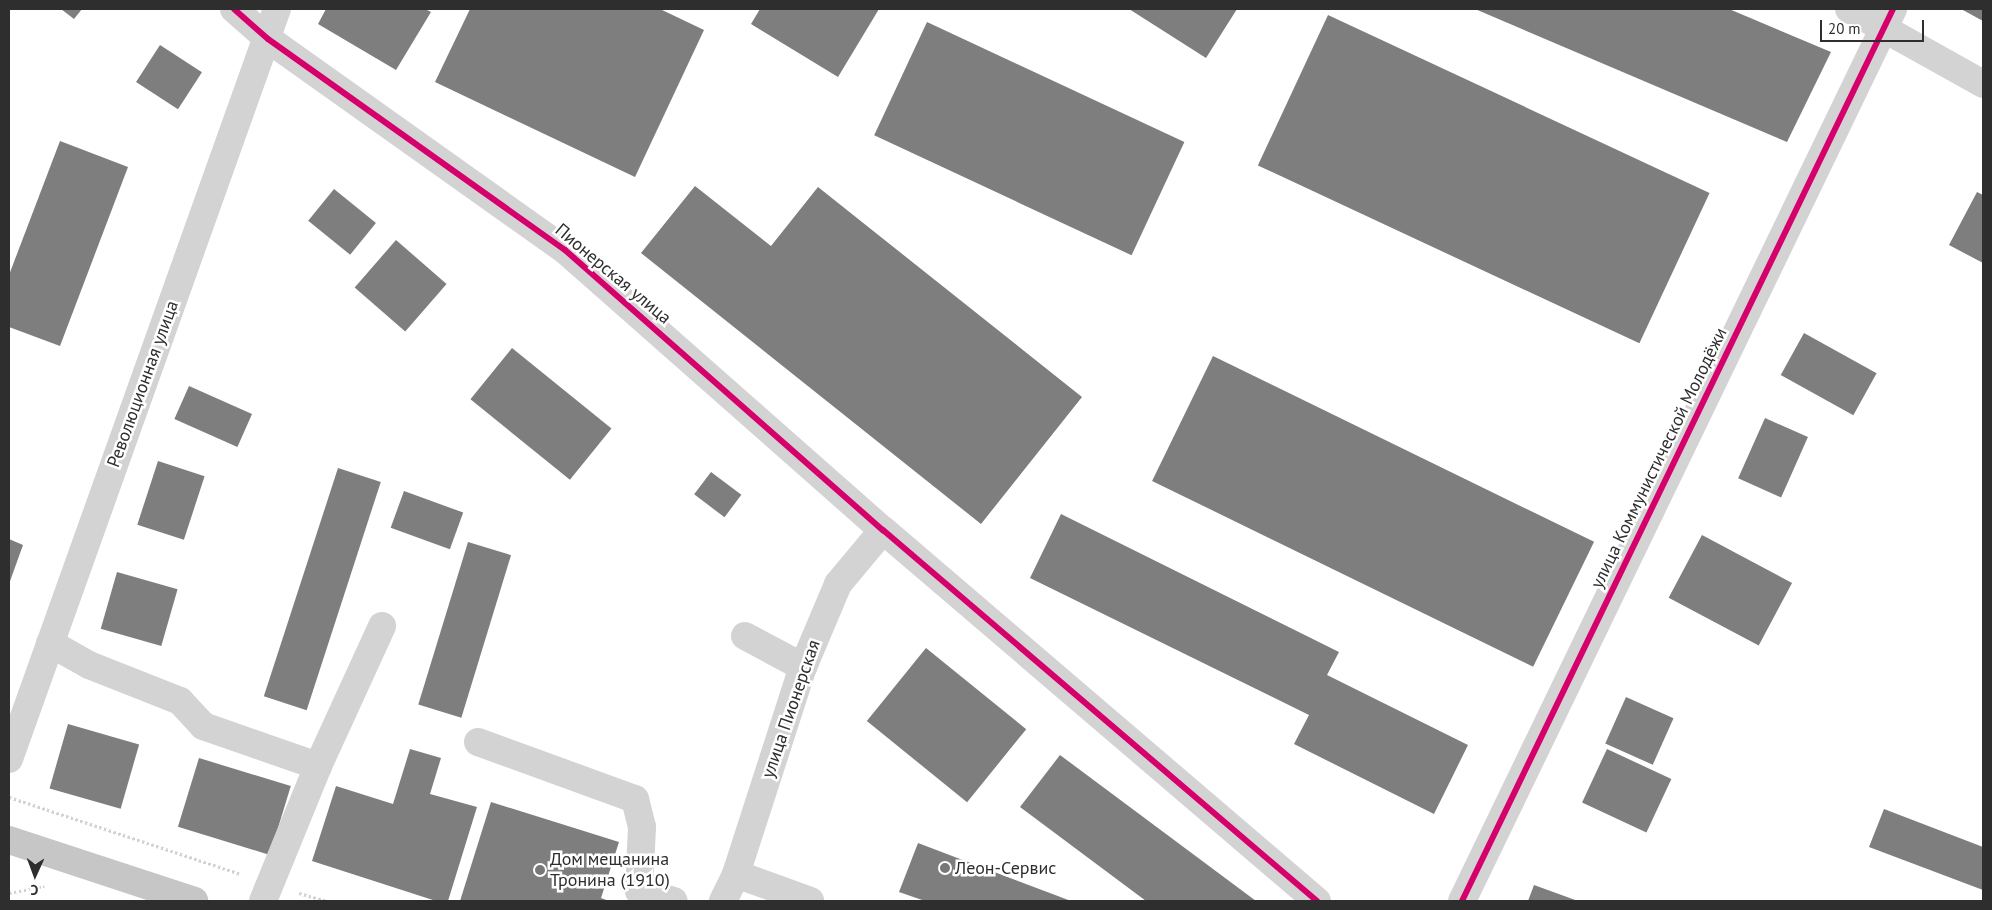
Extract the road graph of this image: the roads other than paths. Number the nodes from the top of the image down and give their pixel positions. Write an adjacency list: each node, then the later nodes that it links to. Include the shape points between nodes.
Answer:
1 (234, 9): 5 (street, Пионерская улица)
2 (277, 9): 5 (street, Революционная улица)
3 (1849, 9): 4 (street)
4 (1888, 18): 6 (street); 23 (street, улица Коммунистической Молодёжи)
5 (268, 39): 7 (street, Пионерская улица, via 564,250); 10 (street, Революционная улица)
6 (1983, 84)
7 (883, 530): 11 (street, улица Пионерская, via 838,584); 22 (street, Пионерская улица)
8 (382, 626): 14 (street)
9 (745, 636): 11 (street)
10 (50, 643): 13 (street, Революционная улица); 14 (street, via 89,665 180,702 203,726)
11 (803, 668): 16 (street, улица Пионерская)
12 (478, 742): 19 (street, via 635,799 642,828 639,891)
13 (9, 759)
14 (318, 766): 17 (street)
15 (9, 840): 18 (main road)
16 (736, 874): 20 (street, улица Пионерская); 21 (street)
17 (267, 892)
18 (194, 901)
19 (674, 901)
20 (723, 901)
21 (810, 901)
22 (1316, 901)
23 (1462, 901)

